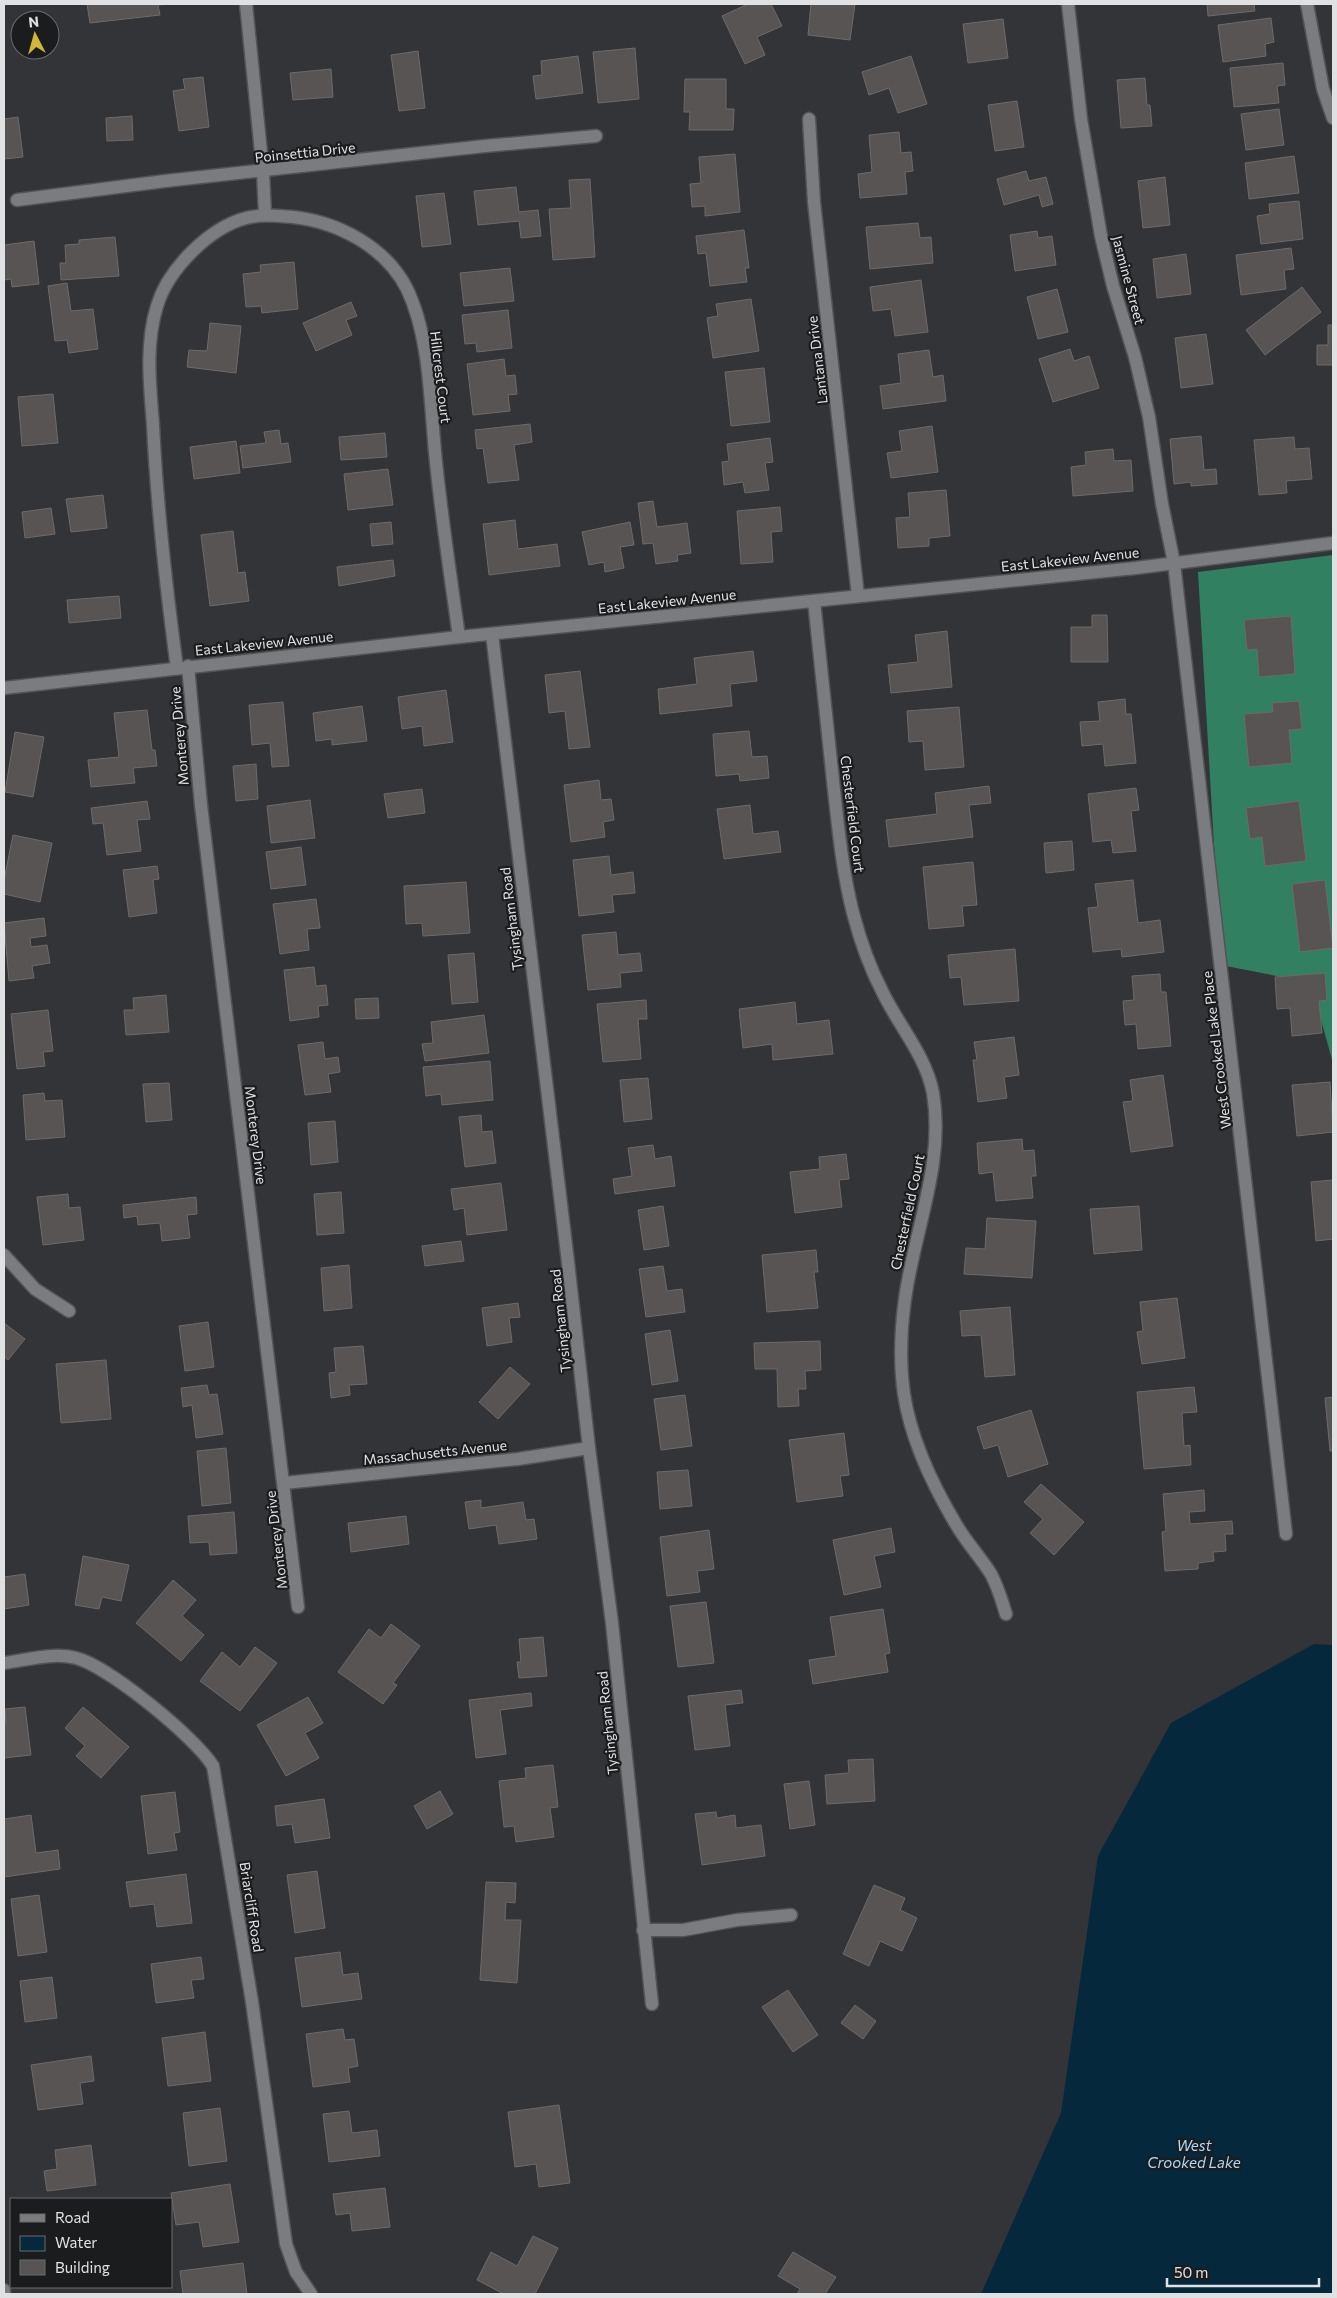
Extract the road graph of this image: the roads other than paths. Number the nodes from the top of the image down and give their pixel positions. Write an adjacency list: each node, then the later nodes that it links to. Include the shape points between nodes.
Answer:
1 (246, 4): 7 (street)
2 (1068, 4): 11 (street, Jasmine Street, via 1081,119 1101,236 1149,417)
3 (1307, 4): 4 (street, via 1323,89)
4 (1333, 118)
5 (809, 119): 12 (street, Lantana Drive, via 814,202)
6 (596, 136): 7 (street, Poinsettia Drive)
7 (263, 172): 8 (street, Poinsettia Drive); 9 (street)
8 (17, 200)
9 (265, 214): 15 (street, Hillcrest Court, via 328,225 356,237 394,269 407,289 419,323 424,352); 16 (street, Hillcrest Court, via 244,218 222,230 181,262 157,304 150,335 154,458)
10 (1333, 543): 11 (street, East Lakeview Avenue)
11 (1174, 562): 12 (street, East Lakeview Avenue); 22 (street, West Crooked Lake Place)
12 (858, 596): 13 (street, East Lakeview Avenue)
13 (814, 601): 14 (street, East Lakeview Avenue); 24 (street, Chesterfield Court, via 842,858 853,913 882,992 921,1060 936,1110 936,1149 931,1184 910,1269 904,1317 904,1394 912,1431 932,1483 991,1574)
14 (492, 634): 15 (street, East Lakeview Avenue); 20 (street, Tysingham Road)
15 (459, 637): 16 (street, East Lakeview Avenue)
16 (182, 667): 17 (street, East Lakeview Avenue); 21 (street, Monterey Drive)
17 (4, 688)
18 (4, 1255): 19 (street, via 35,1289)
19 (69, 1311)
20 (589, 1448): 21 (street, Massachusetts Avenue, via 518,1459); 27 (street, Tysingham Road, via 612,1623)
21 (284, 1483): 23 (street, Monterey Drive)
22 (1286, 1534)
23 (298, 1607)
24 (1006, 1614)
25 (4, 1663): 31 (street, Briarcliff Road, via 52,1656 90,1663 182,1731 213,1766 252,2002 286,2244 296,2272)
26 (791, 1915): 27 (street, via 683,1930)
27 (643, 1930): 28 (street, Tysingham Road)
28 (652, 2004)
29 (4, 2290): 30 (street)
30 (4, 2294)
31 (311, 2294)

